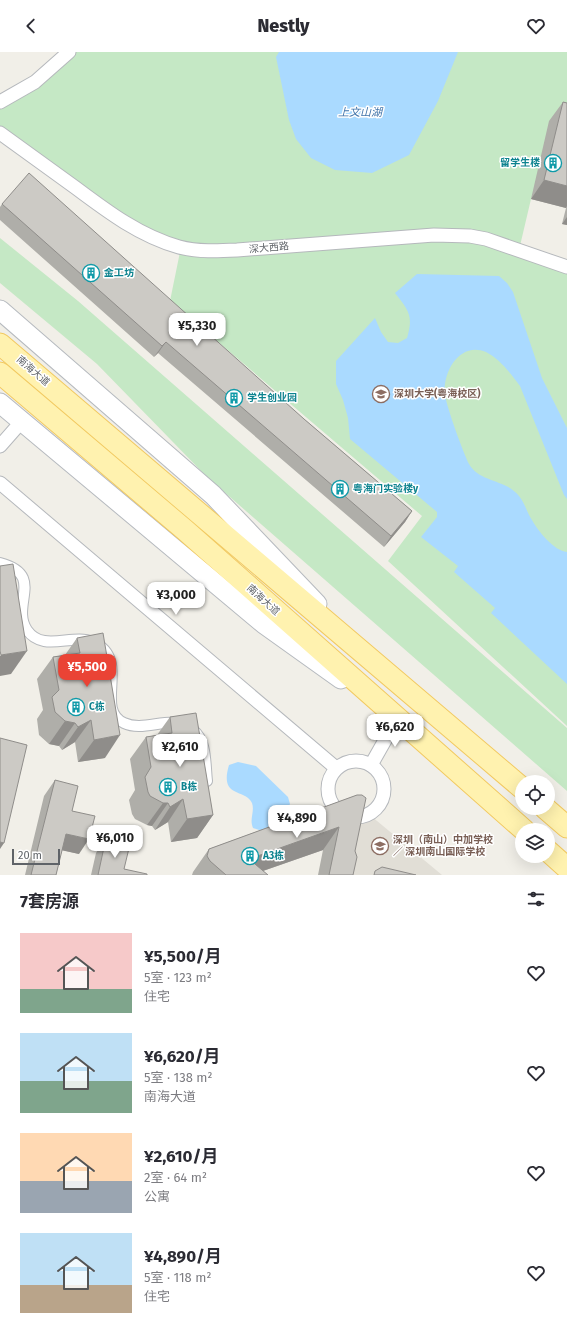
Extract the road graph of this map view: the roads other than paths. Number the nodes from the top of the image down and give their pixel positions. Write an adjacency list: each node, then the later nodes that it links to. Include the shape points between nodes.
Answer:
1 (69, 52): 2 (street, via 35,82)
2 (0, 102)
3 (0, 133): 4 (street, 深大西路, via 132,227 158,240 181,247 210,251 237,250 453,235 486,239)
4 (567, 267)
5 (0, 310): 13 (main road, via 213,495)
6 (0, 344): 13 (main road, 南海大道)
7 (0, 373): 14 (main road, 南海大道, via 185,530)
8 (0, 403): 9 (main road)
9 (22, 421): 10 (street); 14 (main road, via 264,624)
10 (0, 446)
11 (0, 483): 16 (street)
12 (0, 563): 18 (street, via 12,566 22,574 26,586 24,621 27,630 33,636 42,641 80,639 94,642 106,652 112,664 112,711 118,719 134,726 177,723 195,731 203,746)
13 (370, 658): 17 (main road, 南海大道)
14 (397, 719): 15 (street); 21 (main road, 南海大道)
15 (371, 765): 16 (street, via 357,760 343,763); 20 (street, via 377,770 384,784 382,799 373,811)
16 (336, 768): 20 (street, via 327,787 330,801 345,816)
17 (515, 782)
18 (208, 792)
19 (553, 815): 22 (main road)
20 (360, 817): 23 (street)
21 (516, 823)
22 (567, 827)
23 (356, 832)
24 (555, 857): 25 (main road)
25 (567, 868)

